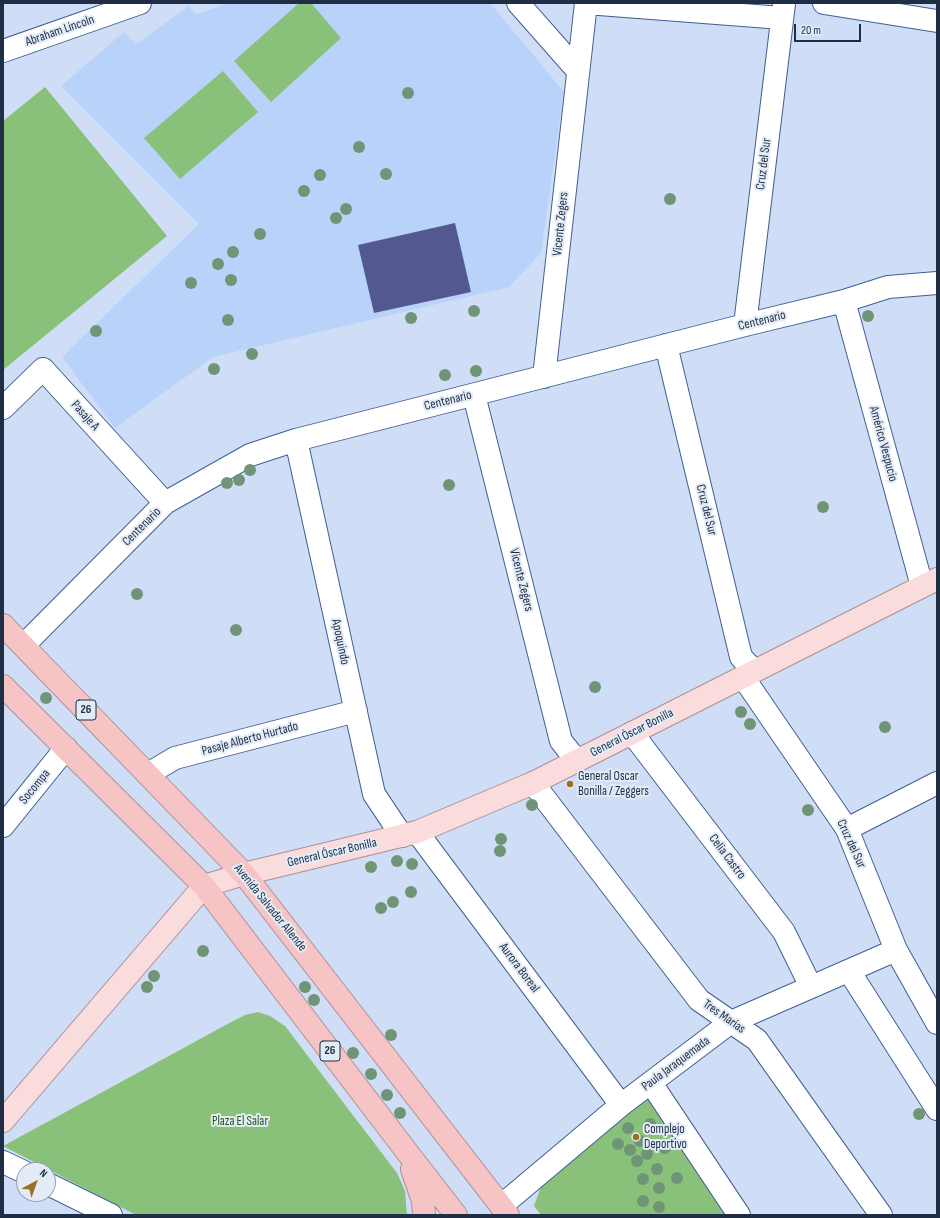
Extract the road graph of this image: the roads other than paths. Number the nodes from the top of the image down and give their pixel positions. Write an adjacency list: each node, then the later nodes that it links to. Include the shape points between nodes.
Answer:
1 (518, 3): 8 (street)
2 (586, 3): 5 (street); 8 (street, Vicente Zegers)
3 (824, 3): 6 (street)
4 (137, 4): 7 (street, Abraham Lincoln)
5 (783, 10): 11 (street, Cruz del Sur)
6 (937, 21)
7 (3, 51)
8 (578, 71): 13 (street, Vicente Zegers)
9 (937, 283): 10 (street, Centenario, via 888,287)
10 (844, 301): 11 (street, Centenario); 18 (street, Américo Vespucio)
11 (745, 325): 12 (street, Centenario)
12 (666, 345): 13 (street, Centenario); 21 (street, Cruz del Sur, via 741,657)
13 (544, 376): 14 (street, Centenario)
14 (474, 395): 16 (street, Centenario); 26 (street, Vicente Zegers, via 561,741)
15 (3, 408): 17 (street, Pasaje A, via 43,369)
16 (296, 440): 17 (street, Centenario, via 250,455); 23 (street, Apoquindo)
17 (165, 503): 20 (street, Centenario)
18 (930, 582): 21 (main road, General Óscar Bonilla)
19 (3, 626): 20 (highway, Avenida Salvador Allende / 26)
20 (24, 645): 27 (highway, Avenida Salvador Allende / 26)
21 (748, 674): 24 (main road, General Óscar Bonilla); 31 (street, Cruz del Sur)
22 (3, 686): 25 (highway, 26)
23 (356, 712): 27 (street, Pasaje Alberto Hurtado, via 175,758); 32 (street, Apoquindo, via 374,794)
24 (632, 733): 26 (main road, General Óscar Bonilla); 37 (street, Celia Castro, via 784,932)
25 (66, 748): 30 (street, Socompa); 34 (highway, 26)
26 (577, 761): 28 (main road, General Óscar Bonilla)
27 (148, 774): 33 (highway, Avenida Salvador Allende / 26)
28 (533, 784): 32 (main road, General Óscar Bonilla); 38 (street, Tres Marías, via 699,1000)
29 (937, 784): 31 (street)
30 (3, 826)
31 (847, 829): 35 (street, Cruz del Sur)
32 (410, 834): 33 (main road, General Óscar Bonilla); 41 (street, Aurora Boreal)
33 (244, 874): 34 (main road, General Óscar Bonilla); 48 (highway, Avenida Salvador Allende / 26)
34 (204, 886): 43 (main road); 44 (highway, 26)
35 (896, 950): 36 (street, Paula Jaraquemada); 39 (street, Cruz del Sur)
36 (849, 971): 37 (street, Paula Jaraquemada); 42 (street)
37 (811, 987): 38 (street, Paula Jaraquemada)
38 (731, 1022): 40 (street, Paula Jaraquemada); 53 (street, Tres Marías, via 757,1040)
39 (937, 1022)
40 (651, 1083): 41 (street, Paula Jaraquemada); 52 (street)
41 (621, 1105): 48 (street, Paula Jaraquemada)
42 (937, 1109)
43 (3, 1121)
44 (406, 1152): 50 (highway, via 423,1200); 51 (highway, 26)
45 (3, 1162): 46 (street)
46 (16, 1168)
47 (56, 1188): 49 (street)
48 (505, 1211)
49 (111, 1215)
50 (424, 1215)
51 (456, 1215)
52 (739, 1215)
53 (881, 1215)

